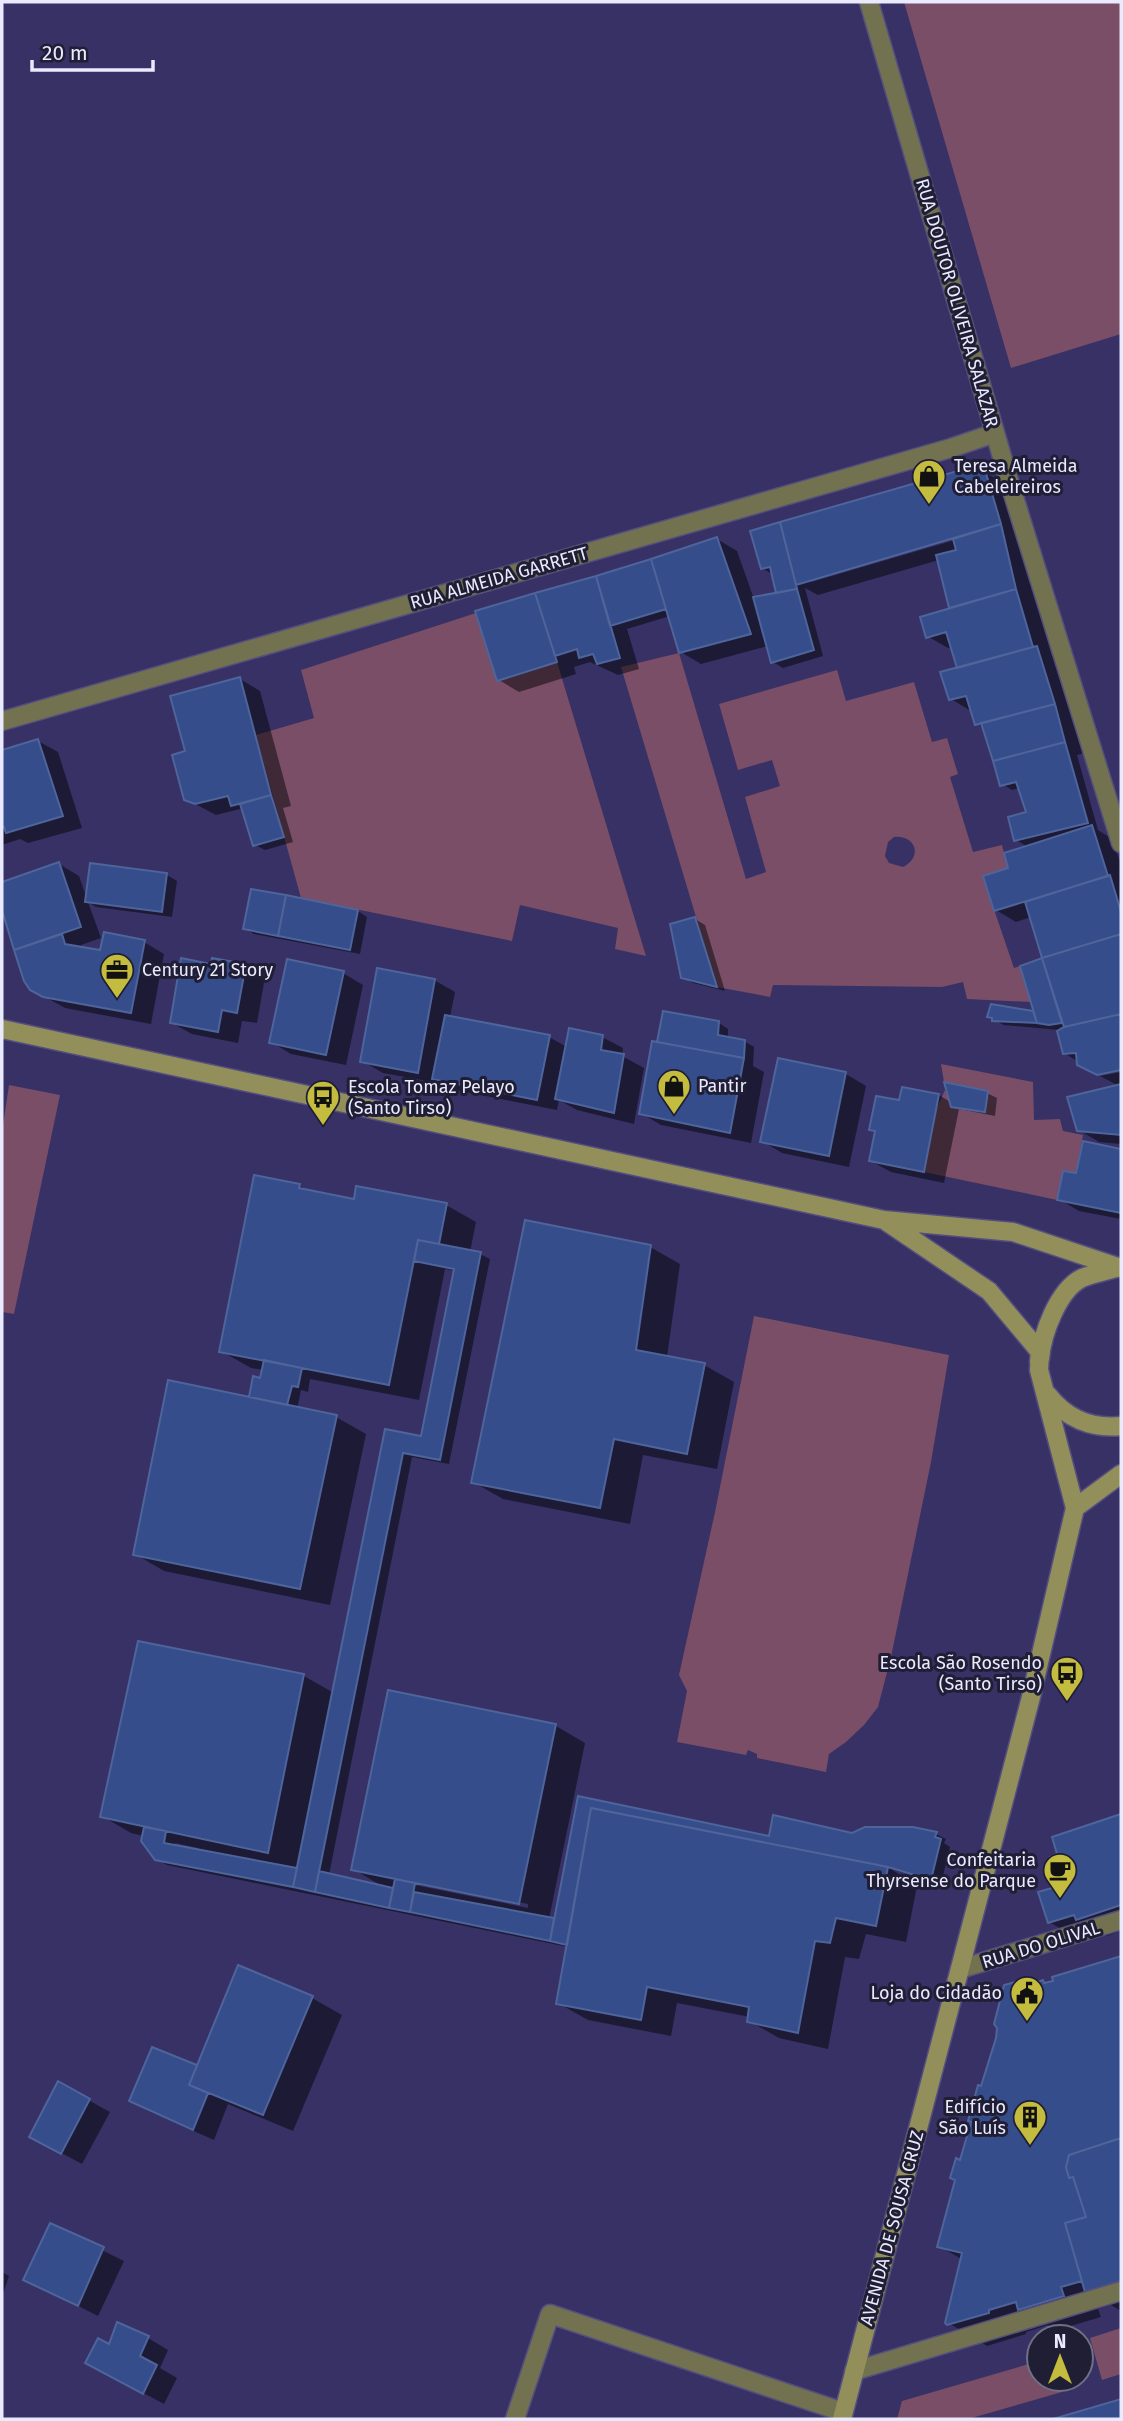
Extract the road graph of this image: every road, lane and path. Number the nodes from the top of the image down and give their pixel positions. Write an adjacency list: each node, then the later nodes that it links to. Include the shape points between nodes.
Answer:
1 (869, 2): 2 (street, RUA DOUTOR OLIVEIRA SALAZAR)
2 (995, 433): 3 (street, RUA ALMEIDA GARRETT); 4 (street, RUA DOUTOR OLIVEIRA SALAZAR)
3 (2, 721)
4 (1121, 844)
5 (2, 1030): 6 (main road)
6 (884, 1220): 7 (main road, via 1013,1233); 8 (main road, via 989,1291)
7 (1120, 1268): 8 (main road, via 1081,1279 1060,1299)
8 (1040, 1352): 9 (main road, AVENIDA DE SOUSA CRUZ)
9 (1044, 1390): 10 (main road, via 1061,1411 1081,1421); 12 (main road, AVENIDA DE SOUSA CRUZ)
10 (1121, 1426)
11 (1121, 1474): 12 (main road)
12 (1075, 1508): 14 (main road, AVENIDA DE SOUSA CRUZ)
13 (1121, 1920): 14 (street, RUA DO OLIVAL)
14 (960, 1969): 16 (main road, AVENIDA DE SOUSA CRUZ)
15 (1121, 2291): 16 (street)
16 (855, 2371): 17 (main road, AVENIDA DE SOUSA CRUZ)
17 (842, 2416): 18 (street, via 550,2314)
18 (515, 2419)

